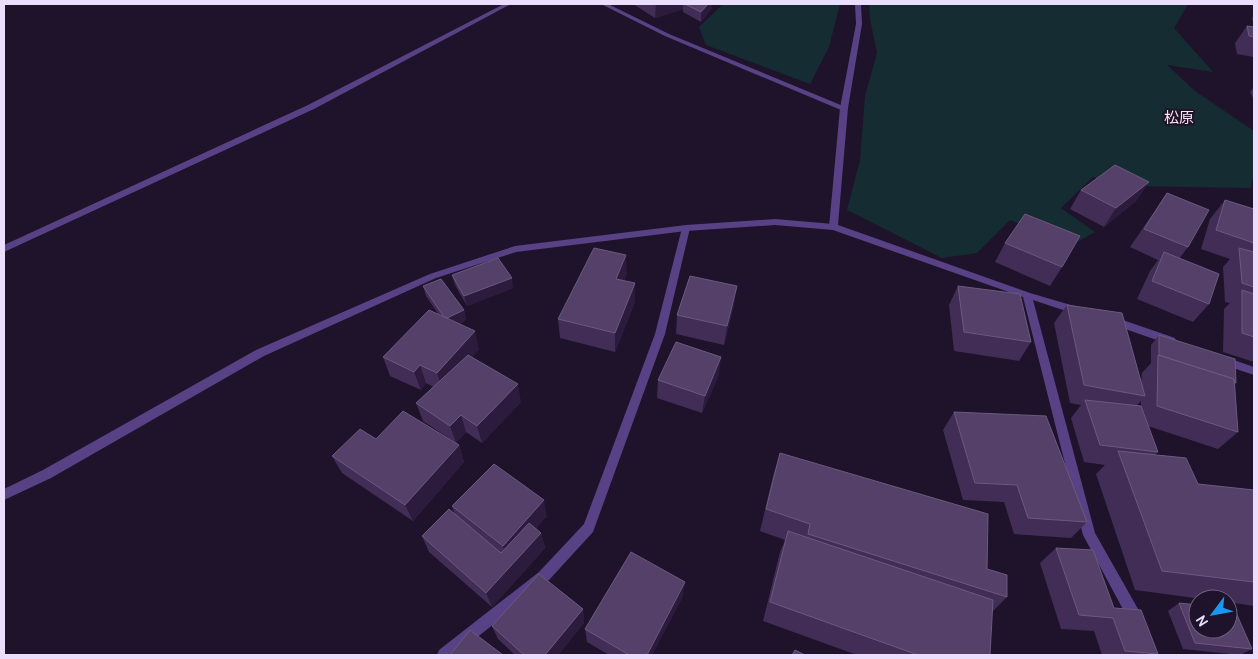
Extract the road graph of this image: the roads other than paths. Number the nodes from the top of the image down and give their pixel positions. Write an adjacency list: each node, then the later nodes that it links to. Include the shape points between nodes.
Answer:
1 (508, 4): 7 (street, via 311,107)
2 (604, 4): 4 (street, via 667,36)
3 (858, 4): 4 (street, via 859,24)
4 (844, 108): 5 (street)
5 (834, 226): 6 (street, via 775,222); 8 (street)
6 (686, 228): 14 (street, via 515,249 433,276 260,353); 16 (street, via 660,334 589,528 544,576)
7 (4, 249)
8 (1027, 295): 9 (street); 15 (street, via 1089,535)
9 (1084, 312)
10 (1103, 318): 11 (street)
11 (1184, 346)
12 (1210, 356): 13 (street)
13 (1254, 371)
14 (4, 495)
15 (1141, 630)
16 (444, 655)

